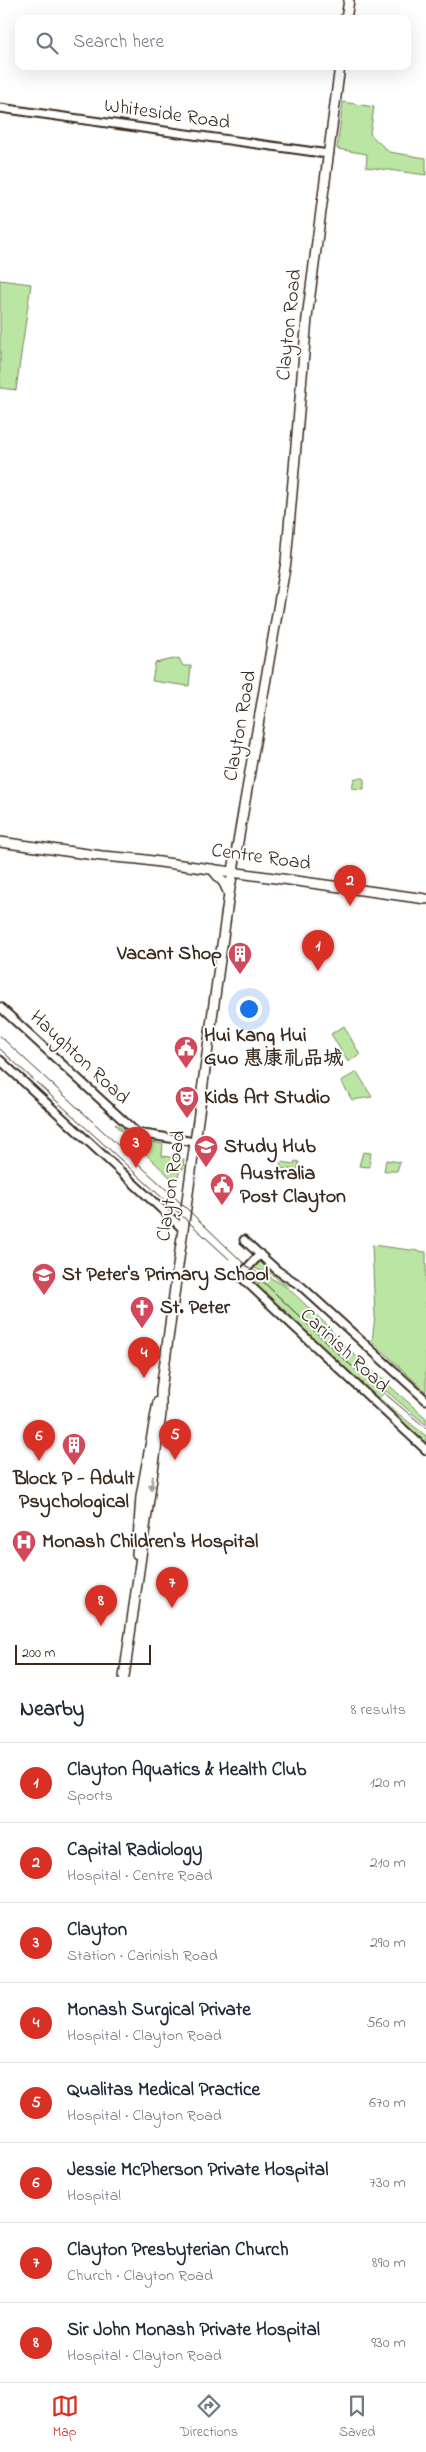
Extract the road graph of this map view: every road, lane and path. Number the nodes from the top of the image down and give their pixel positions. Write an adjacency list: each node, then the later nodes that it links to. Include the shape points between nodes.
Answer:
1 (349, 0): 2 (main road)
2 (347, 15)
3 (339, 70): 5 (main road, Clayton Road)
4 (0, 108): 5 (street, Whiteside Road)
5 (328, 154): 8 (main road, Clayton Road, via 307,318 287,554)
6 (0, 838): 9 (main road, Centre Road)
7 (0, 842): 9 (main road, Centre Road)
8 (236, 851): 10 (main road, via 226,863); 11 (main road, Clayton Road); 12 (main road, via 242,866)
9 (120, 857): 10 (main road, Centre Road)
10 (212, 869): 11 (main road, Centre Road); 13 (main road)
11 (232, 872): 12 (main road, Centre Road); 13 (main road, Clayton Road)
12 (251, 874): 13 (main road, via 236,884); 14 (main road, Centre Road)
13 (229, 894): 17 (main road, Clayton Road)
14 (426, 899)
15 (0, 1007): 17 (street, Haughton Road, via 137,1133)
16 (0, 1060): 18 (street)
17 (195, 1142): 18 (main road, Clayton Road)
18 (184, 1229): 23 (main road, Clayton Road)
19 (244, 1240): 20 (street)
20 (260, 1254): 21 (street, via 301,1286); 22 (street, Carinish Road, via 240,1276)
21 (426, 1400)
22 (426, 1450)
23 (124, 1677)

